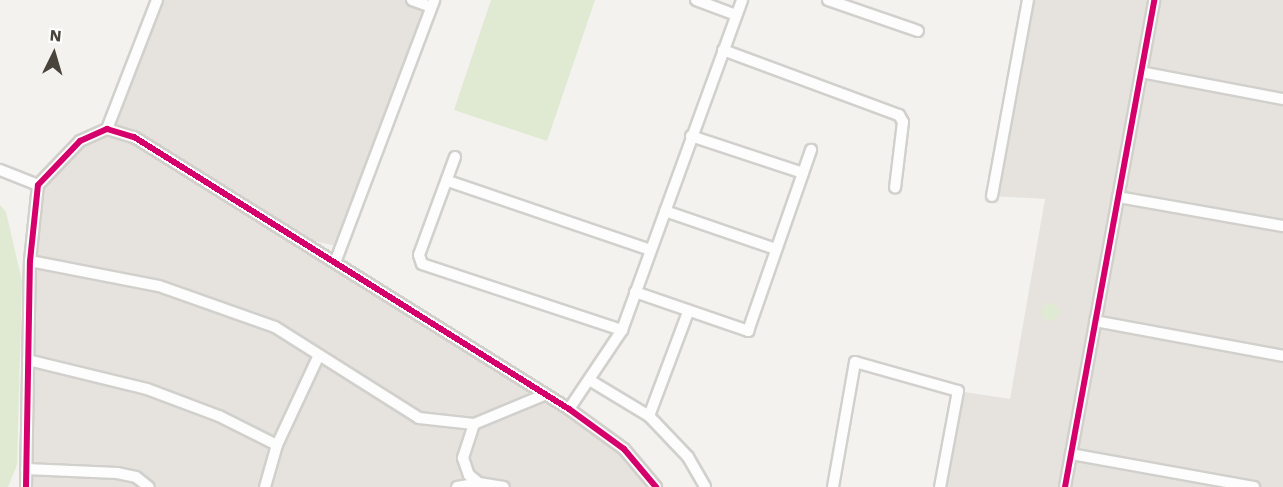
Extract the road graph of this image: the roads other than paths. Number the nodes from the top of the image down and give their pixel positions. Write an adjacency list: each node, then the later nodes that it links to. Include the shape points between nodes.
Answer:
1 (157, 0): 14 (street)
2 (412, 0): 8 (street)
3 (696, 0): 9 (street)
4 (742, 0): 9 (street)
5 (828, 0): 10 (street)
6 (1028, 0): 23 (street)
7 (1154, 0): 12 (street)
8 (433, 3): 29 (street)
9 (736, 15): 11 (street)
10 (918, 31)
11 (723, 51): 15 (street); 22 (street, via 899,115 903,122)
12 (1141, 72): 13 (street); 24 (street)
13 (1283, 99)
14 (107, 129): 21 (street, via 95,131 80,141); 29 (street, via 134,137)
15 (691, 136): 19 (street); 25 (street)
16 (811, 150): 19 (street)
17 (454, 158): 20 (street)
18 (0, 170): 21 (street)
19 (803, 173): 27 (street)
20 (448, 182): 28 (street); 34 (street, via 419,255 422,264)
21 (38, 185): 30 (street)
22 (895, 188)
23 (992, 196)
24 (1118, 196): 26 (street); 33 (street)
25 (665, 212): 27 (street); 28 (street)
26 (1283, 226)
27 (776, 249): 32 (street, via 747,331)
28 (651, 250): 31 (street)
29 (336, 260): 39 (street)
30 (30, 261): 35 (street, via 159,286 275,327); 37 (street)
31 (635, 292): 32 (street); 34 (street)
32 (688, 312): 41 (street)
33 (1095, 321): 36 (street); 44 (street)
34 (622, 330): 38 (street)
35 (319, 355): 42 (street, via 419,418); 43 (street)
36 (1283, 356)
37 (28, 360): 43 (street, via 147,389 219,416); 45 (street)
38 (591, 381): 40 (street); 41 (street)
39 (544, 395): 40 (street); 42 (street)
40 (569, 409): 52 (street, via 624,449)
41 (649, 416): 53 (street, via 688,457)
42 (474, 424): 46 (street, via 463,458 468,476)
43 (277, 446): 49 (street)
44 (1071, 454): 56 (street); 57 (street)
45 (26, 469): 47 (street); 48 (street, via 117,473 136,477)
46 (478, 483): 50 (street); 51 (street)
47 (26, 487)
48 (149, 487)
49 (265, 487)
50 (457, 487)
51 (504, 487)
52 (657, 487)
53 (705, 487)
54 (833, 487): 55 (street, via 855,362 958,391)
55 (940, 487)
56 (1065, 487)
57 (1254, 487)

